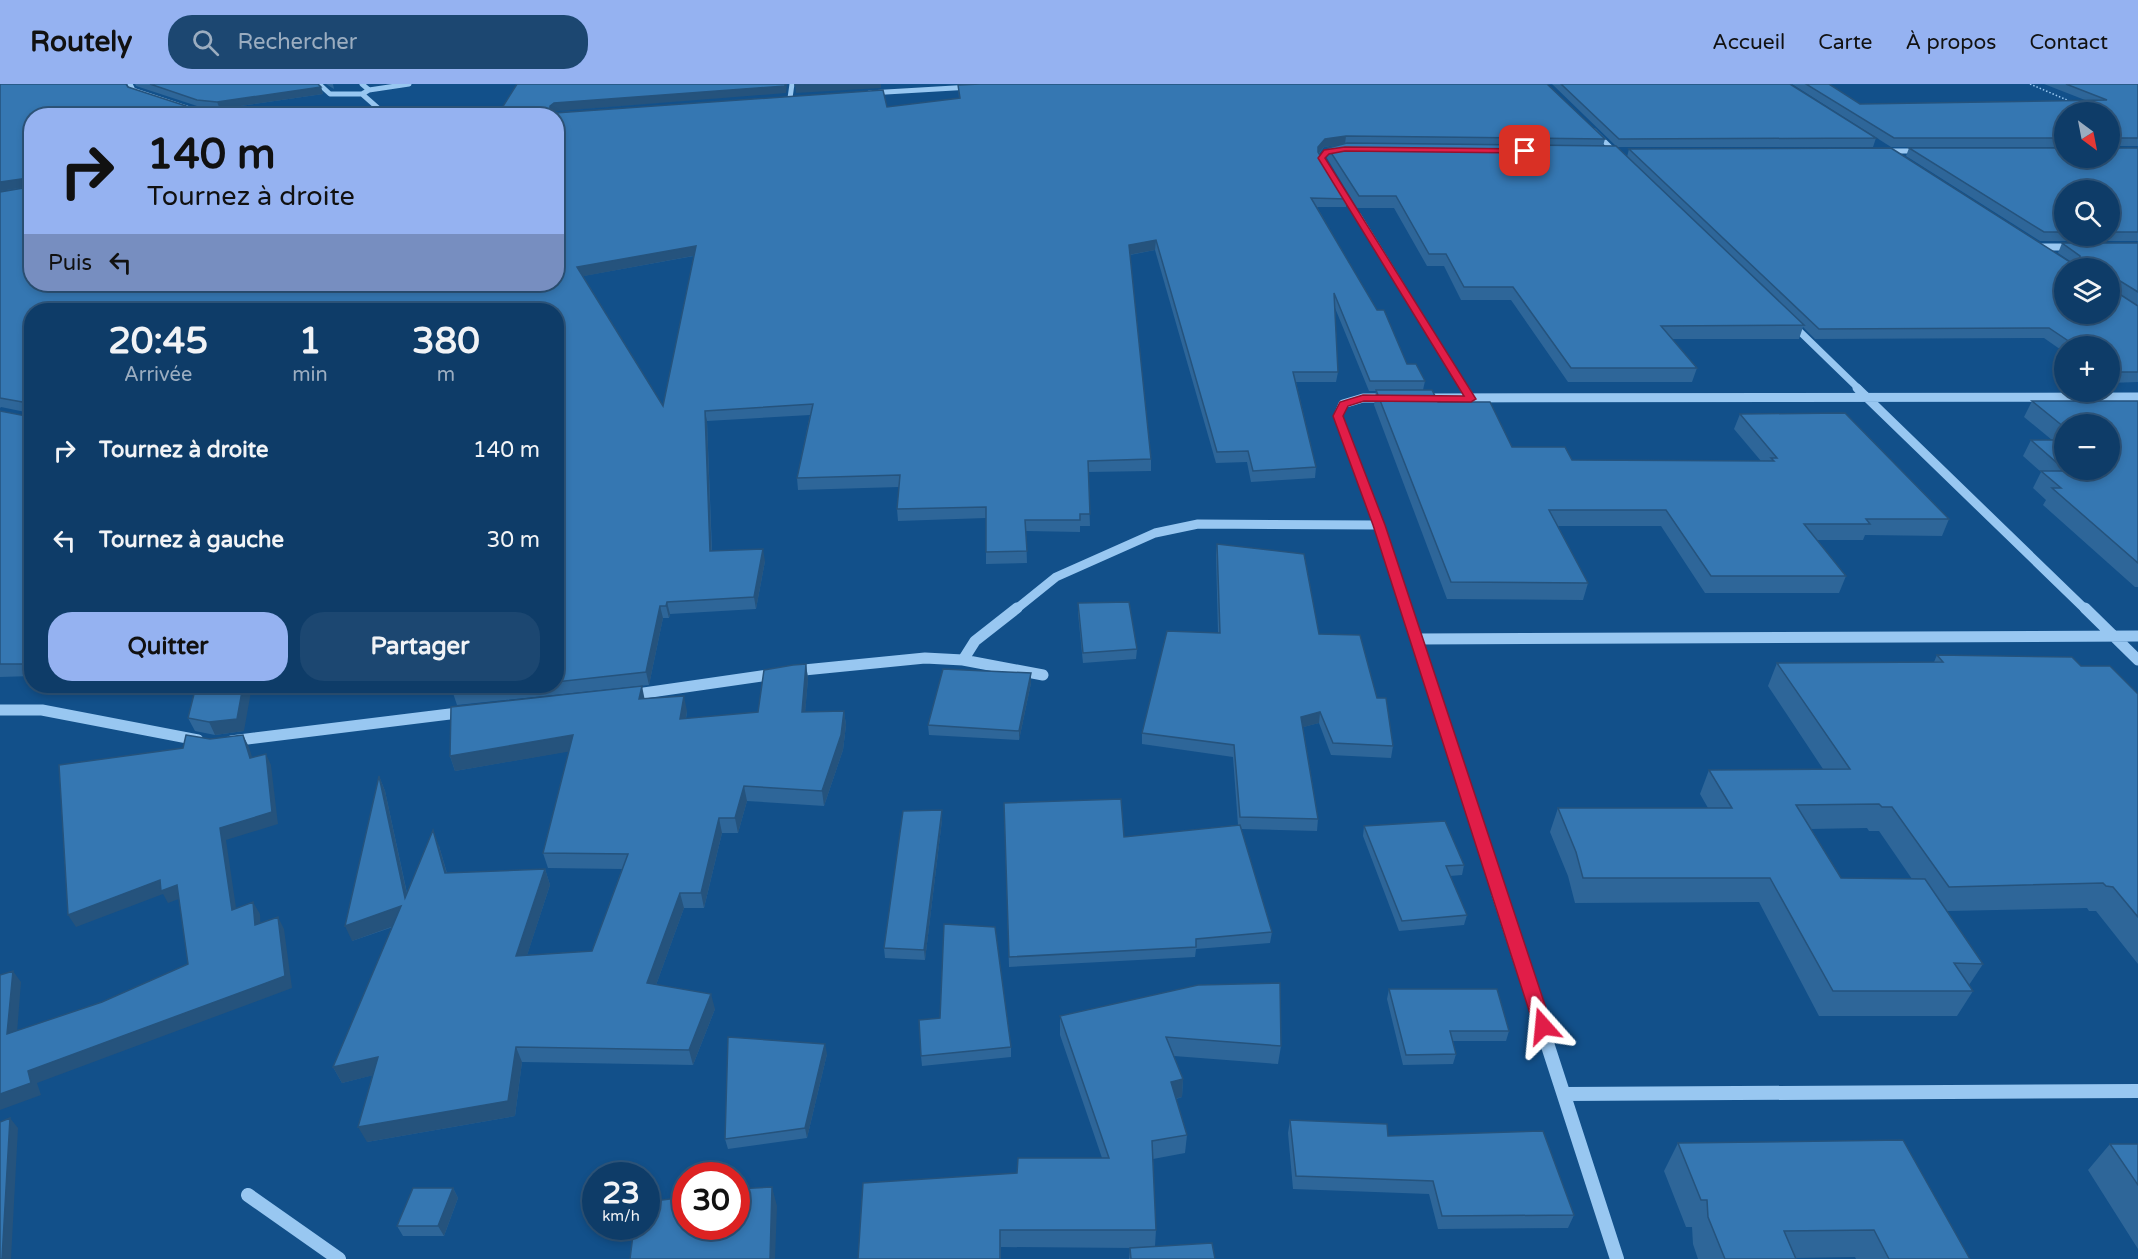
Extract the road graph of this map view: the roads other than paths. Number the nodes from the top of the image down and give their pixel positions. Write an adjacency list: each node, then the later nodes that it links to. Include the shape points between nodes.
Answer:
1 (130, 84): 13 (street, via 133,90)
2 (319, 84): 8 (street, via 330,94)
3 (362, 84): 7 (street)
4 (409, 84): 7 (street)
5 (792, 84): 11 (street)
6 (975, 87): 9 (street)
7 (369, 90): 8 (street)
8 (362, 94): 14 (street)
9 (860, 94)
10 (802, 97): 11 (street)
11 (790, 98): 12 (street)
12 (779, 99)
13 (187, 108)
14 (378, 108)
15 (1584, 122): 21 (street)
16 (1878, 148): 18 (street)
17 (1345, 149): 33 (street, via 1326,152 1321,158)
18 (1889, 151): 19 (street); 23 (street)
19 (1936, 151)
20 (1603, 152): 21 (street)
21 (1615, 152): 22 (street)
22 (1625, 156)
23 (1899, 158)
24 (2028, 241): 25 (street)
25 (2038, 247): 26 (street); 27 (street)
26 (2082, 247)
27 (2046, 252)
28 (1784, 316): 32 (street)
29 (2138, 397): 32 (street)
30 (1399, 398): 34 (street, via 1363,398 1343,404 1338,416)
31 (1411, 398): 33 (street)
32 (1868, 398): 33 (street); 35 (street)
33 (1471, 399)
34 (1379, 525): 37 (street); 38 (street, via 1198,524 1155,533 1056,577 975,640)
35 (2113, 636): 36 (street); 37 (street); 39 (street)
36 (2138, 636)
37 (1416, 639): 45 (street)
38 (963, 660): 40 (street); 41 (street, via 925,658 819,668)
39 (2138, 660)
40 (1043, 675)
41 (613, 697)
42 (0, 710): 43 (street, via 42,710 215,743)
43 (474, 711)
44 (2138, 1091): 45 (street)
45 (1565, 1094): 48 (street)
46 (248, 1195): 47 (street)
47 (339, 1259)
48 (1617, 1259)

